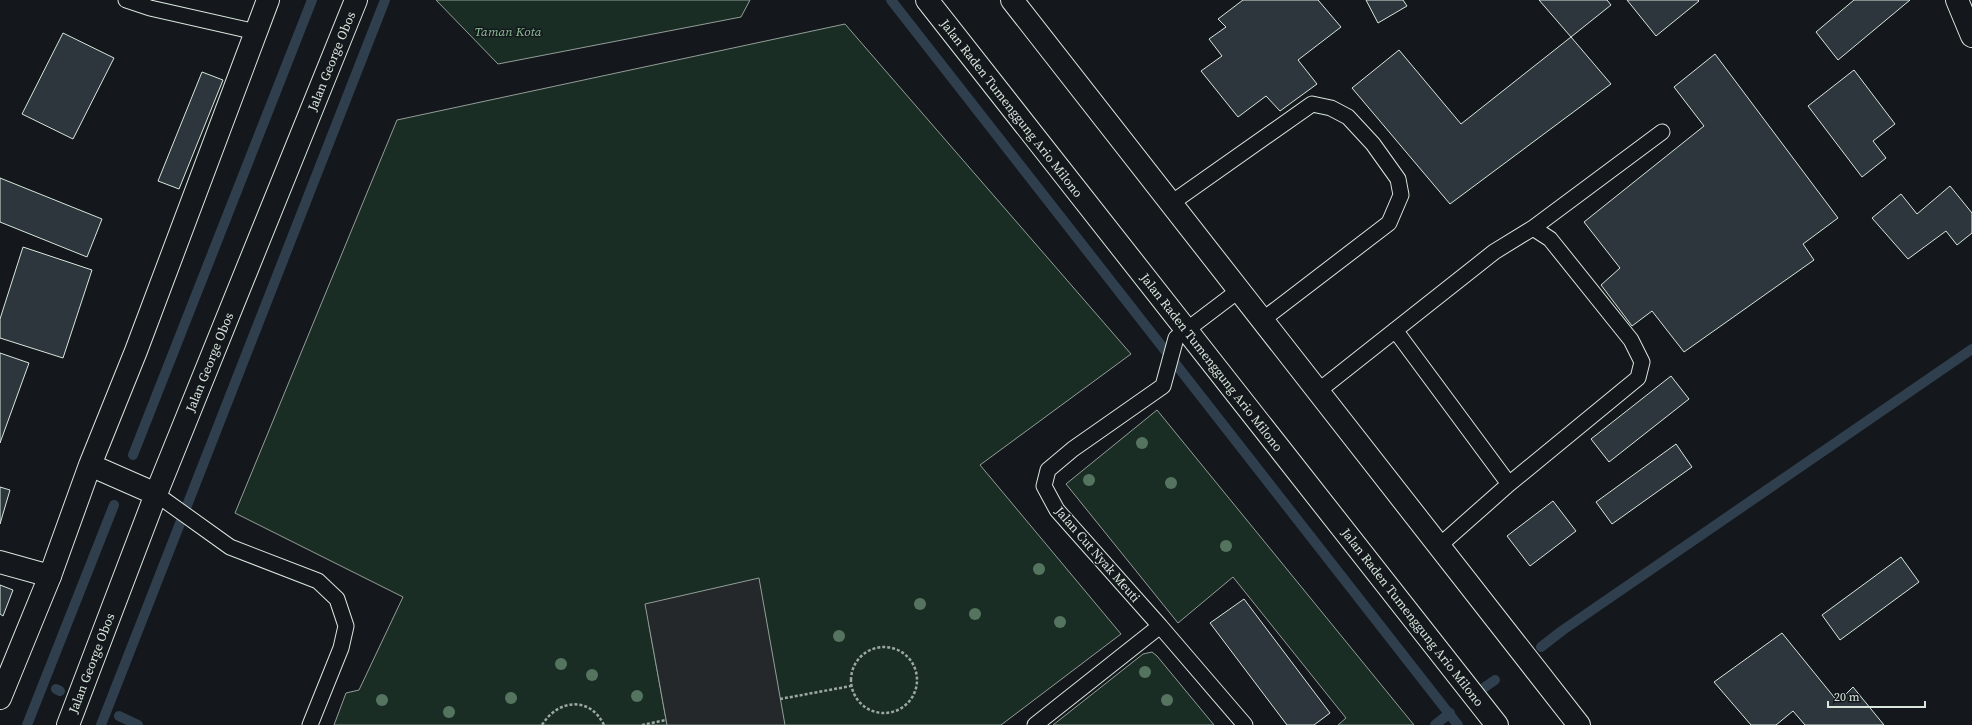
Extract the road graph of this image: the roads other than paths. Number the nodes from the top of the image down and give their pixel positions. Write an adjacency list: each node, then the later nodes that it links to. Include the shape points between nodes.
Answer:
1 (126, 0): 7 (lane, via 150,8)
2 (268, 0): 7 (main road)
3 (356, 0): 19 (main road, Jalan George Obos)
4 (927, 0): 15 (main road, Jalan Raden Tumenggung Ario Milono)
5 (1012, 0): 10 (main road)
6 (1957, 0): 8 (main road)
7 (256, 32): 17 (main road, via 139,344)
8 (1972, 36)
9 (1662, 132): 11 (lane)
10 (1170, 204): 12 (main road); 13 (lane, via 1312,104 1331,108 1348,118 1373,144 1398,179 1401,195 1389,223)
11 (1533, 228): 14 (lane, via 1494,252); 18 (lane, via 1550,239 1631,340 1642,362 1638,378)
12 (1238, 291): 13 (main road); 15 (lane)
13 (1262, 321): 16 (main road)
14 (1395, 330): 16 (lane); 18 (lane)
15 (1182, 334): 23 (lane, Jalan Cut Nyak Meuti, via 1163,386 1073,448 1048,470 1044,486 1057,510); 29 (main road, Jalan Raden Tumenggung Ario Milono)
16 (1317, 392): 20 (main road)
17 (90, 465): 19 (main road); 22 (main road)
18 (1509, 484): 20 (lane)
19 (164, 500): 25 (main road, Jalan George Obos); 26 (lane, via 230,547 318,581 337,599 346,626 341,648)
20 (1439, 546): 30 (main road)
21 (0, 562): 22 (main road)
22 (50, 576): 24 (main road)
23 (1160, 626): 27 (lane); 28 (lane, Jalan Cut Nyak Meuti)
24 (0, 698)
25 (68, 725)
26 (310, 725)
27 (1035, 725)
28 (1245, 725)
29 (1498, 725)
30 (1579, 725)

